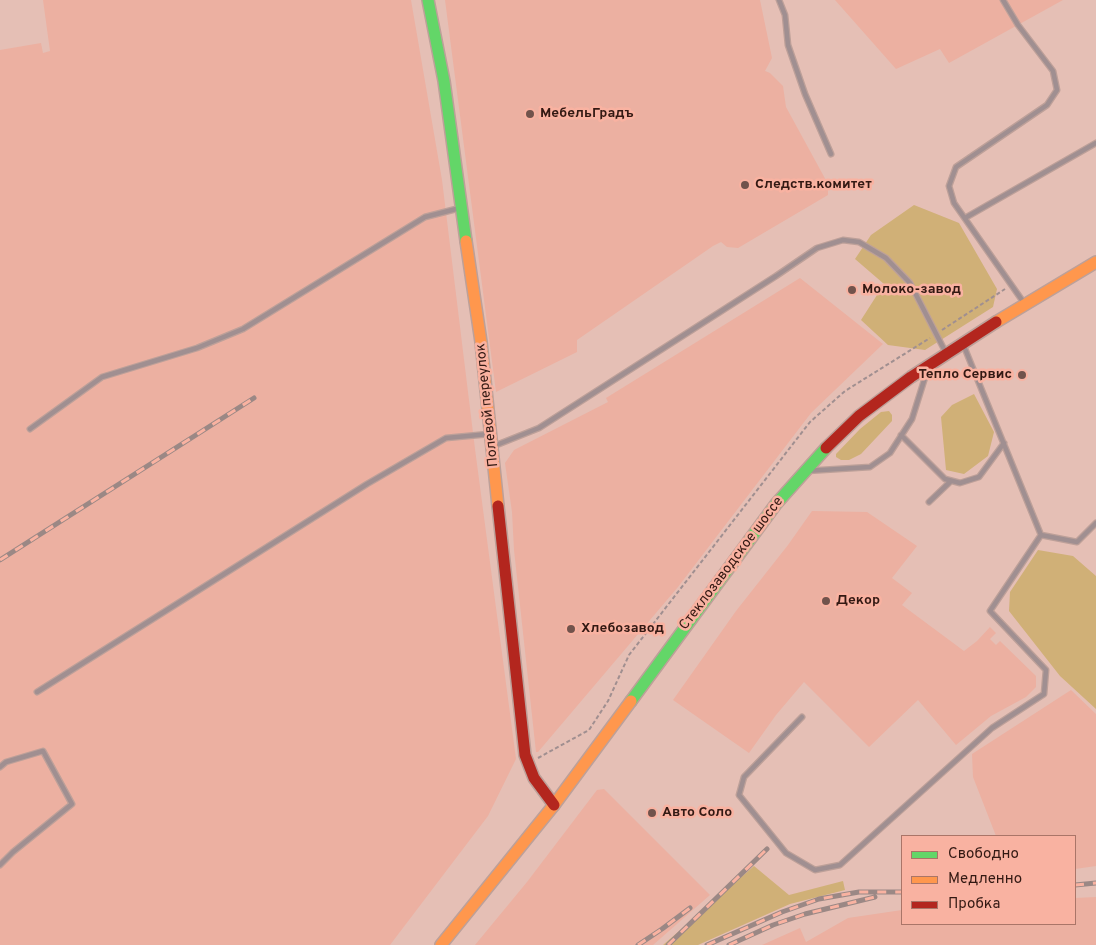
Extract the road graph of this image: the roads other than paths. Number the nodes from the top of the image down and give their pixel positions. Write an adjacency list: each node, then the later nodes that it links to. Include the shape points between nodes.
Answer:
1 (428, 0): 6 (main road, Полевой переулок, via 444,81)
2 (779, 0): 5 (lane, via 785,15 788,45)
3 (1003, 0): 7 (lane, via 1053,71 1057,90 1047,105 956,167 949,186 954,204)
4 (1096, 143): 7 (lane)
5 (831, 154)
6 (461, 208): 13 (lane, via 425,216 244,329 197,348 102,377); 14 (main road, Полевой переулок)
7 (965, 218): 9 (lane)
8 (1096, 262): 9 (main road, Стеклозаводское шоссе)
9 (1025, 304): 10 (main road, Стеклозаводское шоссе)
10 (963, 343): 11 (main road, Стеклозаводское шоссе); 16 (lane)
11 (946, 354): 12 (main road, Стеклозаводское шоссе); 17 (lane, via 910,284 886,258 859,242 843,240 817,248 539,428)
12 (930, 365): 15 (lane, via 912,419); 18 (main road, Стеклозаводское шоссе, via 859,416)
13 (30, 429)
14 (491, 434): 17 (main road, Полевой переулок); 23 (lane, via 446,438 367,484)
15 (901, 435): 18 (lane, via 890,453 870,467); 19 (lane, via 945,479)
16 (1004, 443): 19 (lane, via 979,478 960,483); 22 (lane)
17 (492, 446): 26 (main road, Полевой переулок, via 526,755 534,778)
18 (802, 472): 26 (main road, Стеклозаводское шоссе)
19 (951, 481): 20 (lane)
20 (928, 502)
21 (1096, 523): 22 (lane, via 1077,542)
22 (1041, 535): 24 (lane, via 990,611 1046,670 1044,694 992,728 840,865 815,870 786,853 739,795 744,778)
23 (38, 692)
24 (802, 718)
25 (0, 767): 27 (lane, via 6,762 42,752 72,804)
26 (554, 805): 28 (main road, Стеклозаводское шоссе)
27 (0, 865)
28 (446, 944)

